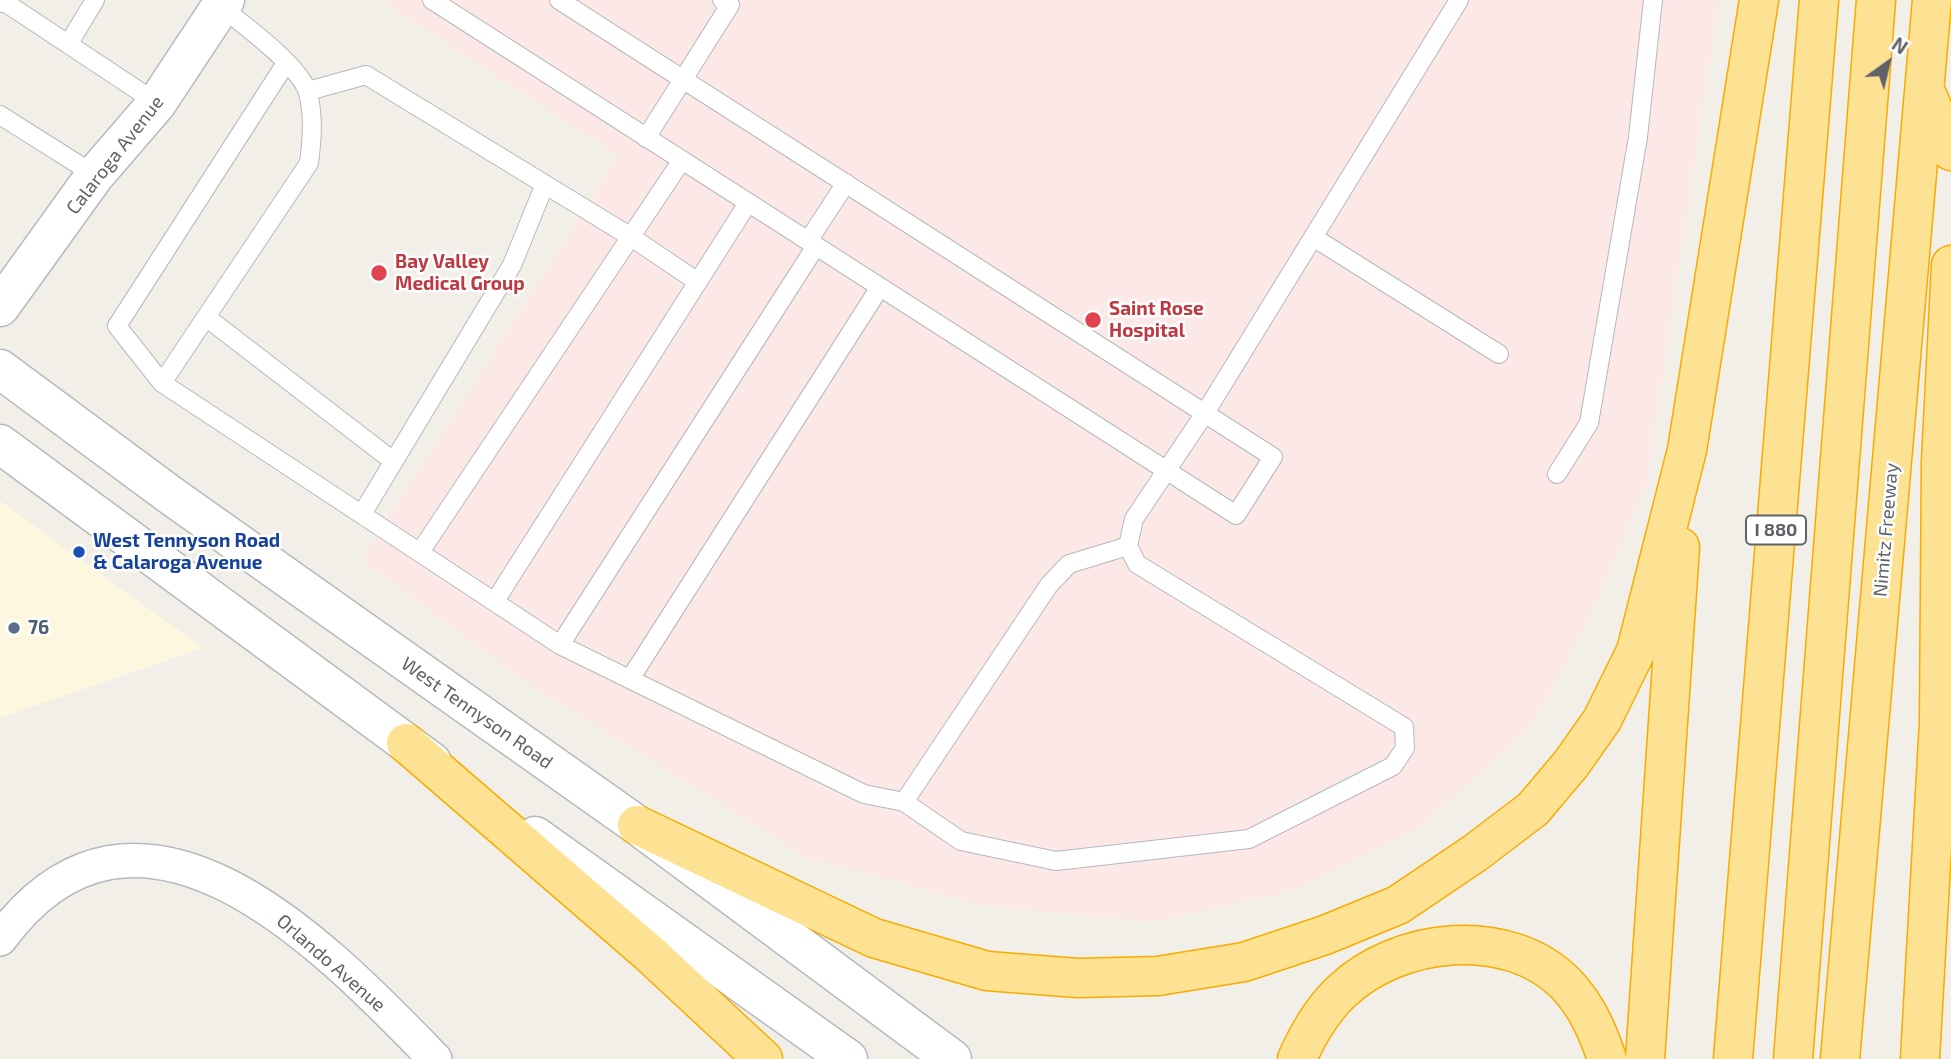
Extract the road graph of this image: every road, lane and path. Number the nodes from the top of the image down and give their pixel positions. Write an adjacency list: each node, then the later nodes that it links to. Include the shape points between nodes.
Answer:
1 (95, 0): 13 (lane)
2 (432, 0): 20 (lane)
3 (559, 0): 15 (lane)
4 (722, 0): 15 (lane, via 730,5)
5 (1459, 0): 28 (lane)
6 (1654, 0): 43 (lane, via 1638,137 1589,423)
7 (1759, 0): 40 (highway)
8 (1819, 0): 63 (highway, I 880)
9 (1876, 0): 64 (highway, I 880)
10 (1932, 0): 17 (highway, Nimitz Freeway)
11 (5, 2): 13 (lane)
12 (223, 3): 14 (lane); 18 (main road, Calaroga Avenue)
13 (69, 43): 18 (lane)
14 (286, 63): 16 (lane); 37 (lane, via 117,327)
15 (684, 80): 20 (lane); 24 (lane)
16 (307, 91): 25 (lane, via 366,75); 34 (lane, via 313,130 309,163)
17 (1925, 91): 21 (highway); 65 (highway, Nimitz Freeway)
18 (158, 103): 23 (main road, Calaroga Avenue)
19 (0, 116): 23 (lane)
20 (646, 138): 22 (lane)
21 (1951, 151)
22 (682, 160): 26 (lane); 27 (lane)
23 (95, 175): 33 (main road, Calaroga Avenue)
24 (846, 183): 29 (lane); 38 (lane)
25 (545, 184): 27 (lane); 41 (lane, via 512,265)
26 (748, 203): 29 (lane); 31 (lane)
27 (631, 237): 31 (lane); 46 (lane)
28 (1313, 237): 35 (lane); 38 (lane)
29 (812, 243): 32 (lane); 48 (lane)
30 (1951, 265): 50 (highway, via 1941,462)
31 (698, 282): 47 (lane)
32 (880, 287): 42 (lane); 49 (lane)
33 (0, 307)
34 (206, 317): 37 (lane); 41 (lane)
35 (1499, 354)
36 (0, 369): 54 (main road, West Tennyson Road)
37 (162, 383): 44 (lane)
38 (1205, 413): 42 (lane); 42 (lane, via 1273,457 1236,515)
39 (0, 444): 51 (main road)
40 (1687, 450): 54 (highway, via 1636,651 1602,720 1571,764 1533,809 1475,853 1398,905 1325,935 1244,962 1158,976 1078,978 987,971 874,938); 62 (highway)
41 (393, 461): 44 (lane)
42 (1167, 470): 45 (lane, via 1134,519)
43 (1557, 474)
44 (362, 513): 46 (lane)
45 (1128, 545): 53 (lane, via 1069,564 1049,585); 53 (lane, via 1137,564 1404,727 1405,748 1393,766 1249,839 1056,861 961,841)
46 (420, 552): 47 (lane)
47 (495, 601): 48 (lane)
48 (560, 645): 49 (lane)
49 (630, 679): 53 (lane, via 864,794)
50 (1939, 722): 52 (highway); 66 (highway)
51 (406, 743): 57 (highway, via 650,954); 58 (main road)
52 (1951, 785)
53 (904, 802)
54 (637, 825): 59 (main road, West Tennyson Road)
55 (0, 939): 56 (street, Orlando Avenue, via 57,883 89,868 127,858 173,864 216,878 276,915 334,960)
56 (435, 1059)
57 (763, 1059)
58 (848, 1059)
59 (952, 1059)
60 (1297, 1059): 61 (highway, via 1312,1026 1341,991 1376,967 1418,951 1466,944 1508,950 1564,982 1582,1003)
61 (1607, 1059)
62 (1645, 1059)
63 (1733, 1059)
64 (1793, 1059)
65 (1840, 1059)
66 (1920, 1059)

